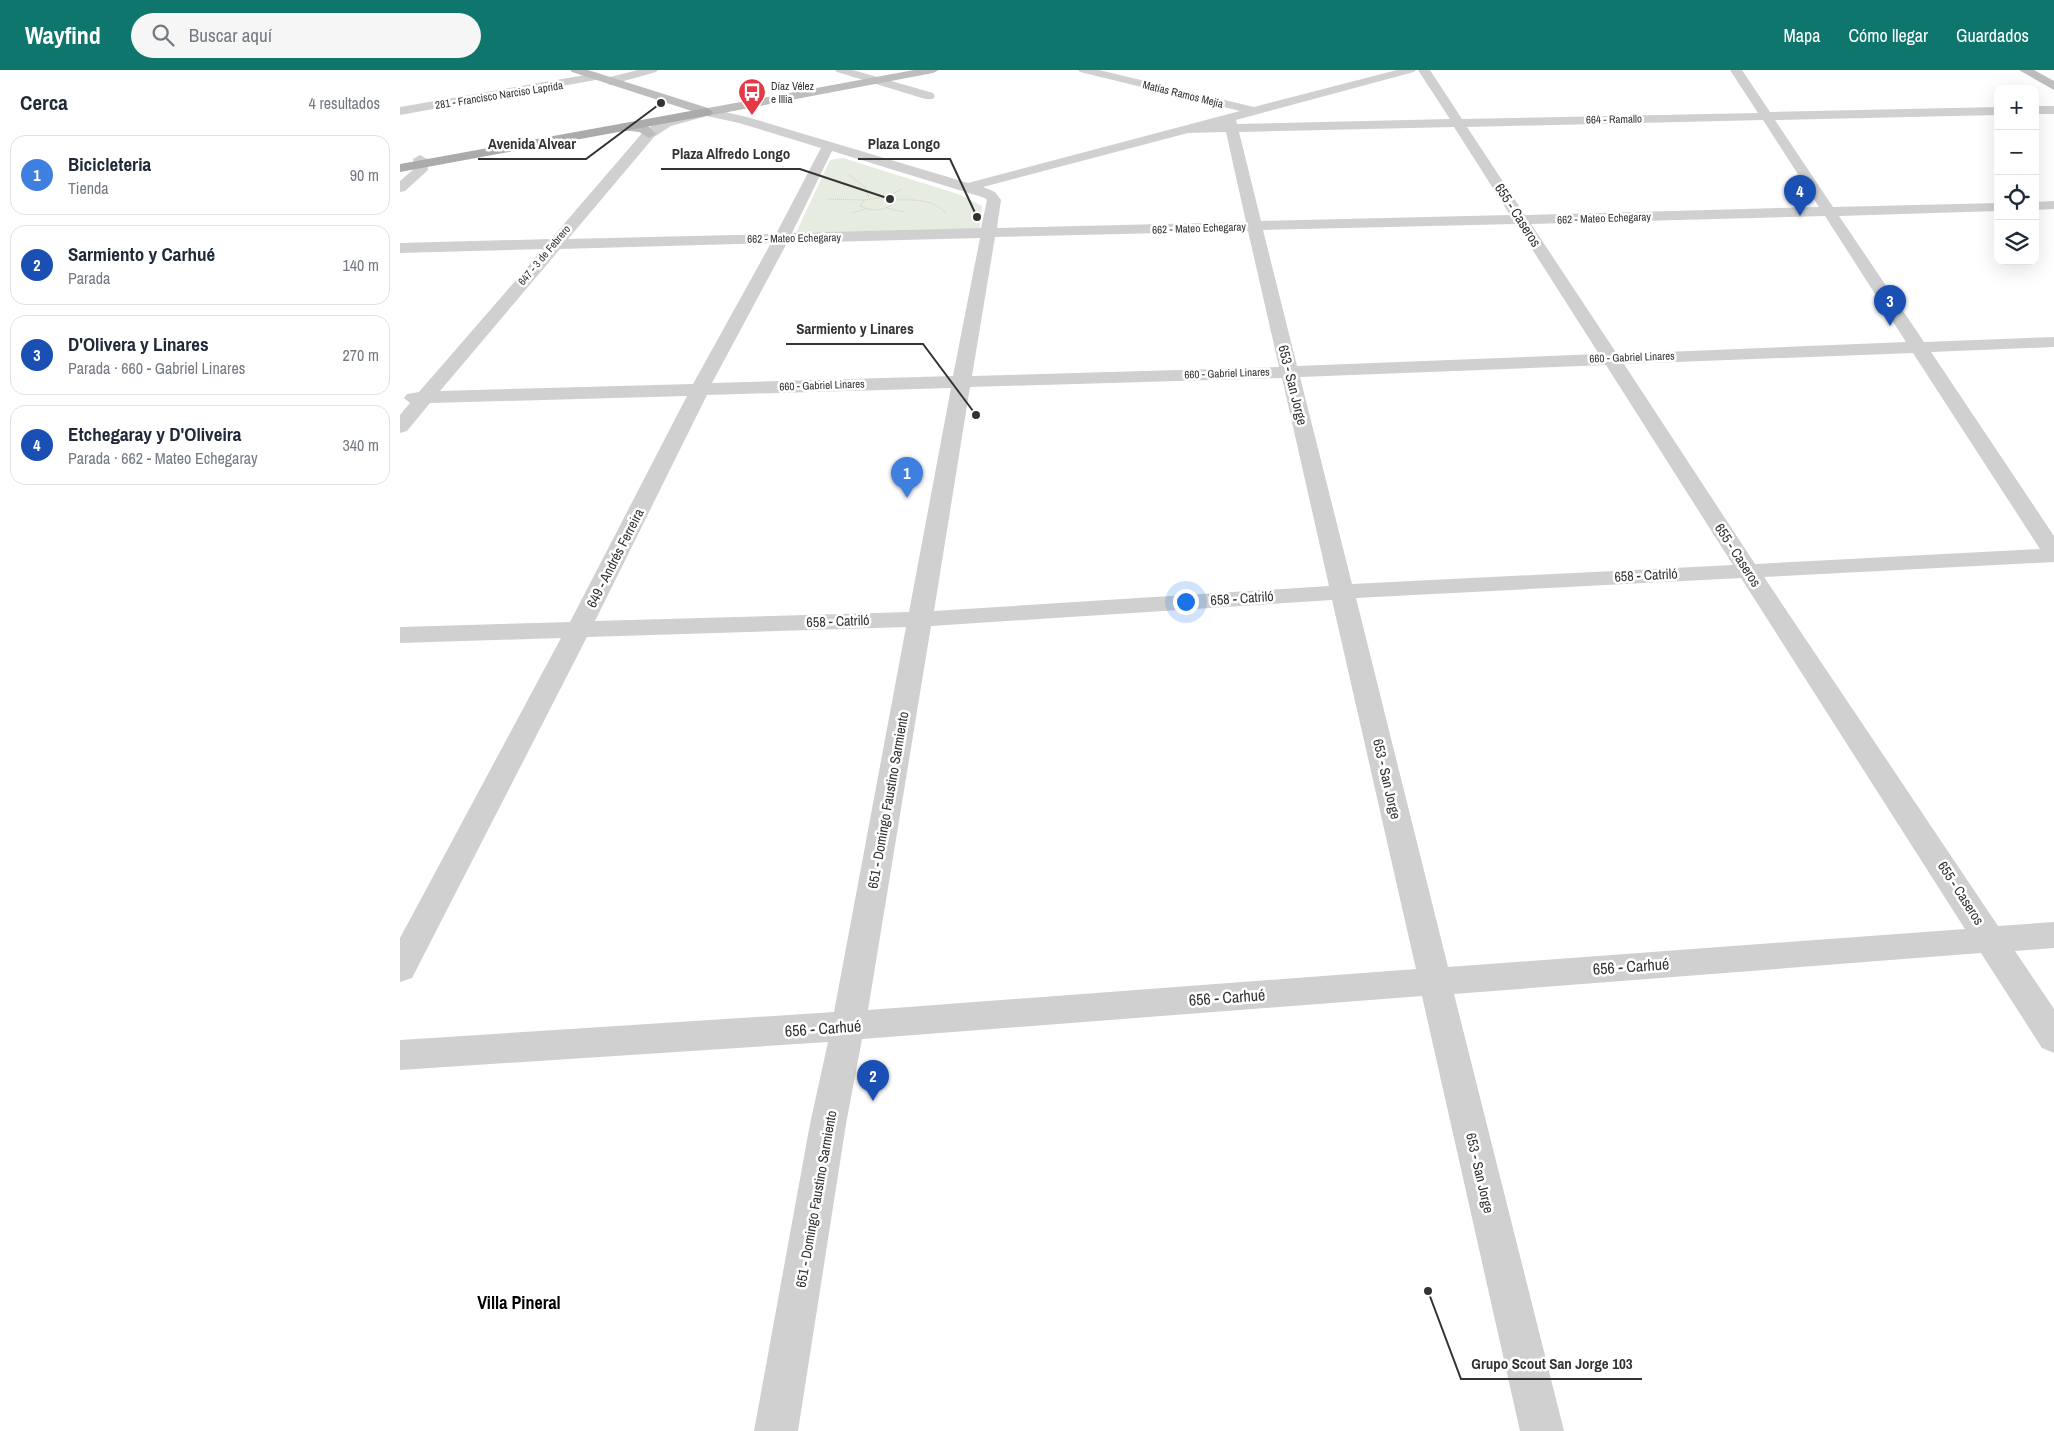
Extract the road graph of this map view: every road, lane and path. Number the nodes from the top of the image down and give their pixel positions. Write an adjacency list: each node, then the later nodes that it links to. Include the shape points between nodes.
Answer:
1 (576, 70): 10 (main road)
2 (652, 70): 12 (street)
3 (841, 70): 11 (street)
4 (933, 70): 11 (main road)
5 (1084, 70): 18 (street, Matías Ramos Mejía)
6 (1410, 70): 18 (street)
7 (1424, 70): 23 (street, 655 - Caseros)
8 (1736, 70): 21 (street)
9 (2025, 70): 13 (main road)
10 (597, 77): 12 (main road); 17 (street, 281 - Francisco Narciso Laprida)
11 (878, 80): 14 (street); 20 (main road)
12 (610, 81): 20 (main road)
13 (2054, 86)
14 (929, 96)
15 (2039, 110): 16 (street)
16 (2054, 110)
17 (400, 111)
18 (1253, 111): 22 (street)
19 (1994, 111): 21 (street, 664 - Ramallo)
20 (707, 112): 24 (main road); 25 (street, 647 - 3 de Febrero, via 666,123); 26 (street); 27 (main road, via 650,119)
21 (1766, 116): 23 (street, 664 - Ramallo); 40 (street)
22 (1230, 123): 23 (street, 664 - Ramallo); 30 (street, via 1186,129); 43 (street, 653 - San Jorge)
23 (1457, 123): 42 (street, 655 - Caseros)
24 (626, 127): 25 (main road, via 643,129); 27 (main road)
25 (649, 134): 46 (street, 647 - 3 de Febrero)
26 (828, 146): 31 (street); 33 (street, 649 - Andrés Ferreira)
27 (421, 162): 28 (main road); 29 (main road); 32 (street, via 421,170)
28 (400, 163)
29 (400, 168)
30 (1010, 176): 31 (street); 36 (street, 651 - Domingo Faustino Sarmiento, via 1000,181)
31 (968, 187): 36 (street, via 990,195)
32 (400, 188)
33 (803, 198): 34 (path); 45 (street, 649 - Andrés Ferreira)
34 (864, 200): 35 (path, via 881,196); 35 (path, via 860,206 876,209 891,206)
35 (894, 200): 41 (path, via 932,203 940,206)
36 (994, 200): 44 (street, 651 - Domingo Faustino Sarmiento)
37 (2054, 205): 38 (street)
38 (2039, 206)
39 (1994, 207): 40 (street, 662 - Mateo Echegaray)
40 (1828, 212): 42 (street, 662 - Mateo Echegaray); 49 (street)
41 (947, 215)
42 (1521, 220): 43 (street, 662 - Mateo Echegaray); 50 (street, 655 - Caseros)
43 (1255, 227): 44 (street, 662 - Mateo Echegaray); 51 (street, 653 - San Jorge)
44 (988, 234): 45 (street, 662 - Mateo Echegaray); 52 (street, 651 - Domingo Faustino Sarmiento)
45 (782, 238): 46 (street, 662 - Mateo Echegaray); 53 (street, 649 - Andrés Ferreira)
46 (553, 244): 47 (street, 662 - Mateo Echegaray); 55 (street, 647 - 3 de Febrero)
47 (400, 248)
48 (2054, 342): 49 (street, 660 - Gabriel Linares)
49 (1917, 346): 50 (street, 660 - Gabriel Linares); 57 (street)
50 (1610, 358): 51 (street, 660 - Gabriel Linares); 58 (street, 655 - Caseros)
51 (1290, 372): 52 (street, 660 - Gabriel Linares); 59 (street, 653 - San Jorge)
52 (963, 381): 53 (street, 660 - Gabriel Linares); 60 (street, 651 - Domingo Faustino Sarmiento)
53 (700, 389): 55 (street, 660 - Gabriel Linares); 61 (street, 649 - Andrés Ferreira)
54 (400, 398): 55 (street, 660 - Gabriel Linares)
55 (424, 398): 56 (street, 647 - 3 de Febrero)
56 (400, 427)
57 (2054, 554): 58 (street, 658 - Catriló)
58 (1747, 569): 59 (street, 658 - Catriló); 64 (street, 655 - Caseros)
59 (1343, 592): 60 (street, 658 - Catriló); 66 (street, 653 - San Jorge)
60 (920, 619): 61 (street, 658 - Catriló); 67 (street, 651 - Domingo Faustino Sarmiento)
61 (579, 628): 62 (street, 658 - Catriló); 65 (street, 649 - Andrés Ferreira)
62 (400, 635)
63 (2054, 935): 64 (street, 656 - Carhué)
64 (1991, 939): 66 (street, 656 - Carhué); 68 (street, 655 - Caseros)
65 (400, 969)
66 (1434, 981): 67 (street, 656 - Carhué); 71 (street, 653 - San Jorge)
67 (848, 1026): 69 (street, 656 - Carhué); 70 (street, 651 - Domingo Faustino Sarmiento, via 828,1124)
68 (2054, 1038)
69 (400, 1055)
70 (776, 1431)
71 (1542, 1431)

